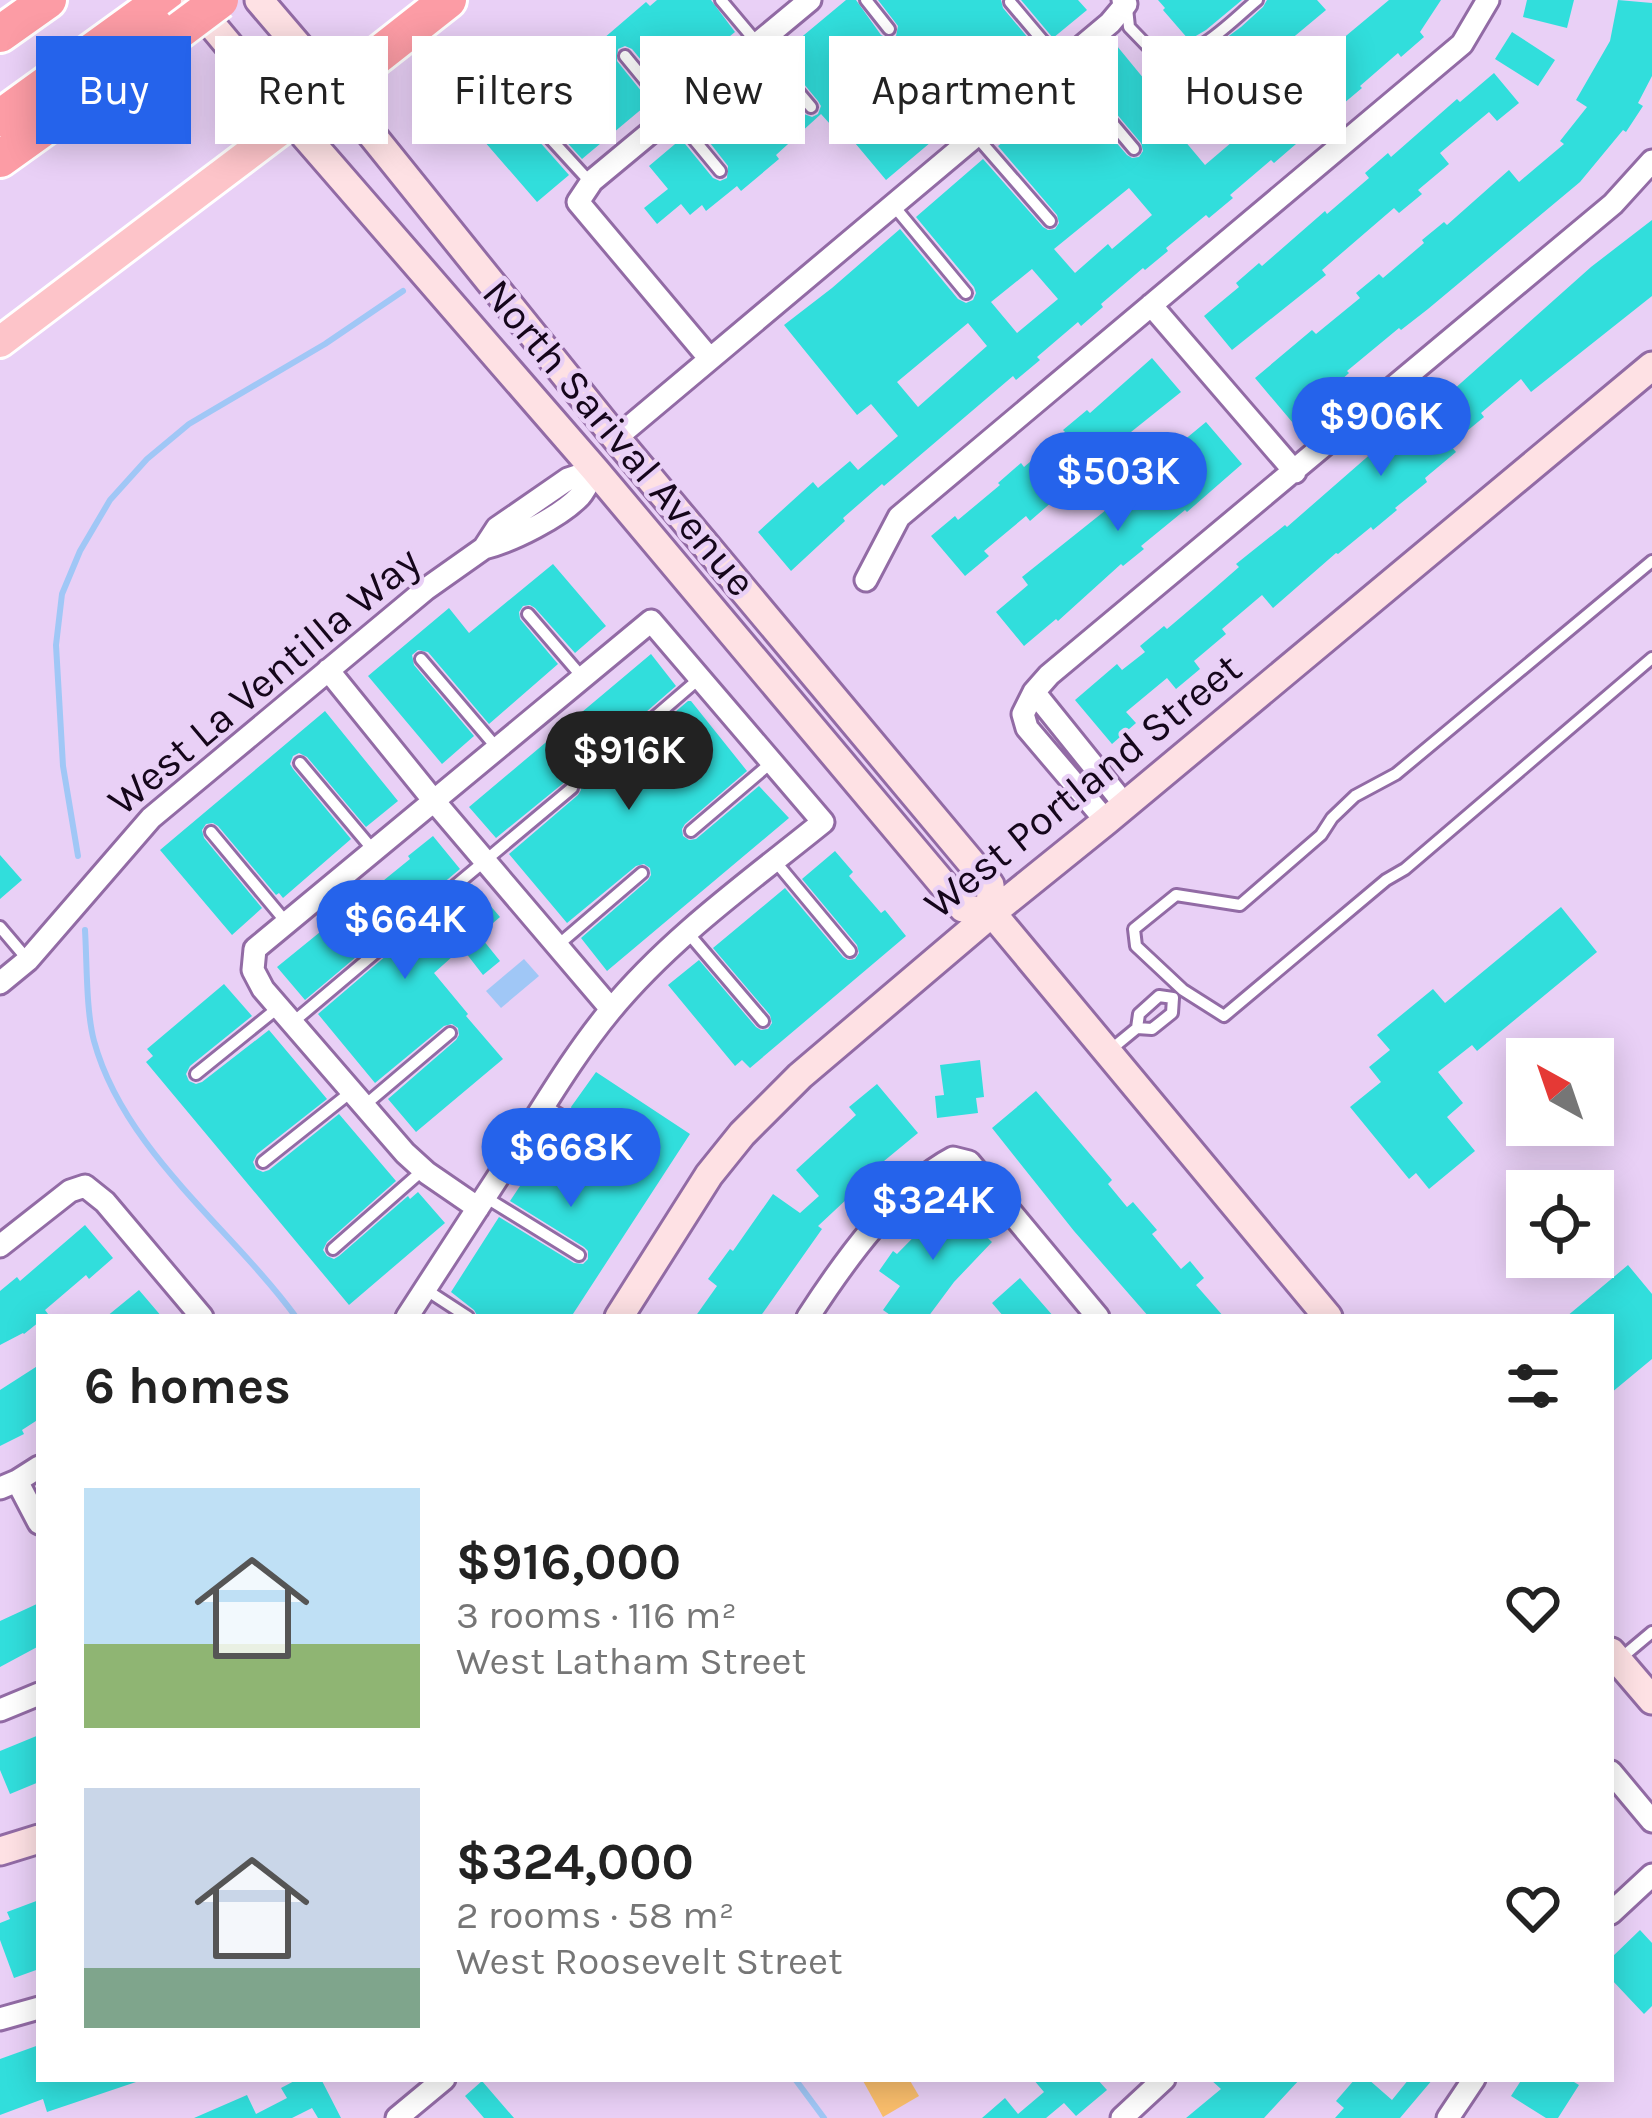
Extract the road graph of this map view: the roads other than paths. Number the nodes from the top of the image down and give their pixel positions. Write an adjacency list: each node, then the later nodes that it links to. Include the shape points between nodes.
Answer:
1 (48, 0): 14 (highway)
2 (220, 0): 12 (highway, bridge)
3 (259, 0): 15 (main road, North Sarival Avenue)
4 (448, 0): 20 (highway)
5 (721, 0): 16 (lane)
6 (810, 0): 17 (street)
7 (866, 0): 13 (lane)
8 (1257, 0): 11 (lane, via 1177,58 1160,58 1130,27)
9 (1488, 0): 44 (street, via 1462,44)
10 (1010, 2): 18 (lane)
11 (1125, 2): 19 (street)
12 (173, 8): 21 (main road, North Sarival Avenue); 26 (highway); 37 (highway)
13 (889, 29)
14 (0, 34)
15 (289, 36)
16 (752, 36)
17 (766, 36)
18 (1039, 36)
19 (1094, 36)
20 (388, 47)
21 (215, 48)
22 (625, 56): 23 (lane)
23 (640, 75)
24 (805, 99): 25 (lane)
25 (812, 107)
26 (0, 118)
27 (1118, 130): 36 (lane)
28 (264, 144): 45 (main road)
29 (312, 144): 48 (main road, North Sarival Avenue)
30 (378, 144): 49 (main road, North Sarival Avenue)
31 (552, 144): 40 (lane)
32 (640, 144): 40 (street)
33 (697, 144): 39 (lane)
34 (967, 144): 41 (street)
35 (983, 144): 42 (lane)
36 (1134, 149)
37 (0, 159)
38 (1650, 170): 51 (street)
39 (720, 171)
40 (585, 193): 46 (street)
41 (893, 206): 43 (lane); 46 (street)
42 (1050, 220)
43 (966, 293)
44 (1151, 305): 51 (street); 53 (street, via 899,518)
45 (0, 342)
46 (710, 359): 49 (street)
47 (1652, 366): 67 (main road, West Portland Street)
48 (516, 379): 49 (main road, via 566,410 598,444); 50 (main road, North Sarival Avenue)
49 (616, 438): 55 (main road, North Sarival Avenue)
50 (596, 470): 55 (main road, via 632,478 700,561); 58 (street, West La Ventilla Way, via 568,479 497,528 484,548); 75 (main road, North Sarival Avenue, via 963,908)
51 (1295, 472): 67 (street, via 1034,692)
52 (1652, 561): 84 (lane, via 1396,774 1355,796 1240,904 1176,896 1149,914 1135,929 1136,946)
53 (866, 580)
54 (528, 614): 59 (lane)
55 (765, 616): 75 (main road, North Sarival Avenue, via 991,885)
56 (1652, 658): 84 (lane, via 1224,1016)
57 (421, 659): 61 (lane)
58 (328, 670): 66 (street); 82 (street, West La Ventilla Way, via 151,818)
59 (583, 678): 60 (street, via 651,621); 61 (street)
60 (700, 678): 62 (lane); 63 (street)
61 (497, 748): 66 (street)
62 (614, 752)
63 (772, 762): 69 (lane); 72 (street, via 823,822)
64 (300, 764): 70 (lane)
65 (572, 788): 71 (lane)
66 (434, 801): 70 (street); 71 (street)
67 (1116, 813): 75 (main road, West Portland Street)
68 (211, 832): 76 (lane)
69 (691, 832)
70 (374, 851): 76 (street)
71 (485, 861): 74 (lane); 79 (street)
72 (775, 861): 78 (street); 81 (lane)
73 (642, 873): 79 (lane)
74 (425, 911)
75 (992, 913): 90 (main road, North Sarival Avenue); 105 (main road, West Portland Street, via 742,1134)
76 (286, 923): 86 (street, via 255,949 253,970)
77 (0, 927): 82 (lane)
78 (688, 933): 85 (street); 87 (lane)
79 (557, 946): 85 (street)
80 (381, 948): 86 (lane)
81 (850, 951)
82 (28, 960): 83 (street, West La Ventilla Way)
83 (0, 983)
84 (1178, 994): 88 (lane, via 1160,996 1139,1014); 88 (lane, via 1172,1013 1152,1029)
85 (611, 1009): 93 (street)
86 (285, 1015): 91 (lane); 92 (street)
87 (763, 1021)
88 (1137, 1028): 90 (lane)
89 (450, 1033): 92 (lane)
90 (1107, 1053): 108 (main road, North Sarival Avenue)
91 (196, 1074)
92 (357, 1099): 94 (lane); 96 (street)
93 (544, 1105): 95 (lane); 97 (street)
94 (262, 1162)
95 (641, 1164)
96 (424, 1170): 97 (street); 99 (lane)
97 (481, 1203): 100 (lane); 101 (street)
98 (0, 1246): 102 (street, via 85,1186)
99 (333, 1249)
100 (578, 1255)
101 (425, 1289): 103 (street); 104 (lane)
102 (199, 1314)
103 (409, 1314)
104 (462, 1314)
105 (621, 1314)
106 (810, 1314): 107 (street, via 890,1207 953,1158 969,1162)
107 (1096, 1314)
108 (1325, 1314)
109 (36, 1469): 110 (street)
110 (8, 1484): 111 (street)
111 (36, 1519)
112 (1652, 1632): 113 (lane)
113 (1615, 1656): 115 (main road)
114 (36, 1695): 116 (street)
115 (1652, 1700)
116 (0, 1710)
117 (1614, 1776): 118 (street)
118 (1652, 1821)
119 (36, 1840): 120 (main road)
120 (0, 1851)
121 (1652, 1875): 122 (street)
122 (1614, 1910)
123 (36, 2009): 124 (street)
124 (0, 2020)
125 (440, 2082): 128 (street)
126 (1161, 2082): 129 (street)
127 (1472, 2082): 130 (street)
128 (397, 2118)
129 (1122, 2118)
130 (1448, 2118)

